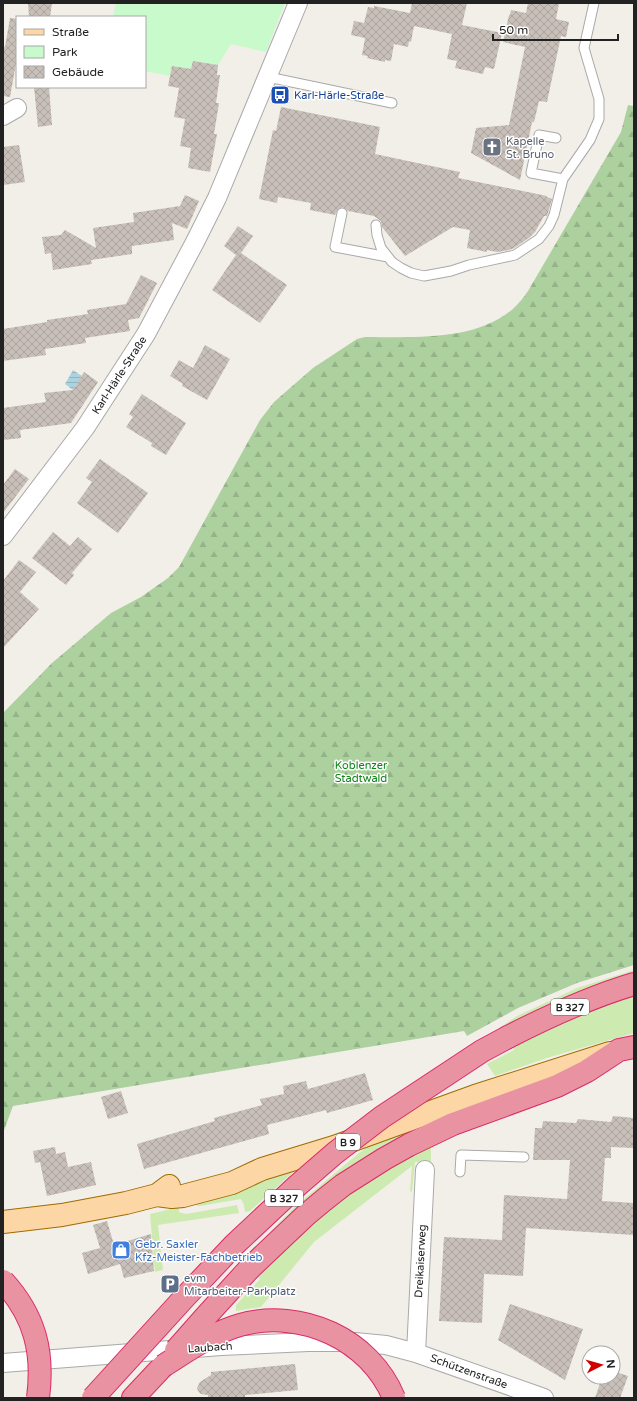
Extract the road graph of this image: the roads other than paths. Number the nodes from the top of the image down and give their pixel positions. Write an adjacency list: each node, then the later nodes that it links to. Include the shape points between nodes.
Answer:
1 (298, 3): 3 (street, Karl-Härle-Straße)
2 (594, 3): 6 (lane, via 584,48 599,99 599,119 590,140)
3 (268, 77): 4 (lane); 10 (street, Karl-Härle-Straße, via 217,198 146,334 85,428)
4 (392, 103)
5 (556, 138): 6 (lane, via 539,134 530,173)
6 (563, 179): 9 (lane, via 549,226 530,247 515,255 424,276 401,268)
7 (342, 213): 9 (lane, via 335,247)
8 (376, 225): 9 (lane, via 381,248)
9 (388, 257)
10 (3, 536)
11 (634, 984): 22 (highway, B 327, bridge, via 584,1001 508,1037 482,1051 382,1117 335,1153 234,1245)
12 (626, 1048): 16 (main road, B 9, via 548,1071 334,1147 262,1169 230,1171 180,1182 168,1186 157,1195 126,1203); 20 (highway, B 327, bridge, via 557,1086 454,1124 409,1145 343,1185 295,1225 249,1269)
13 (524, 1157): 15 (lane, via 461,1155)
14 (425, 1170): 18 (street, Dreikaiserweg)
15 (460, 1172)
16 (3, 1222)
17 (3, 1281): 21 (highway, bridge, via 25,1311 33,1329 40,1366)
18 (416, 1353): 19 (street, Laubach, via 377,1344 327,1341 221,1346); 25 (street, Schützenstraße)
19 (3, 1363)
20 (163, 1366): 23 (highway, B 327); 24 (highway, bridge, via 230,1328 263,1321 291,1321 318,1328 354,1348 371,1362)
21 (38, 1398)
22 (93, 1398)
23 (133, 1398)
24 (394, 1398)
25 (544, 1398)

